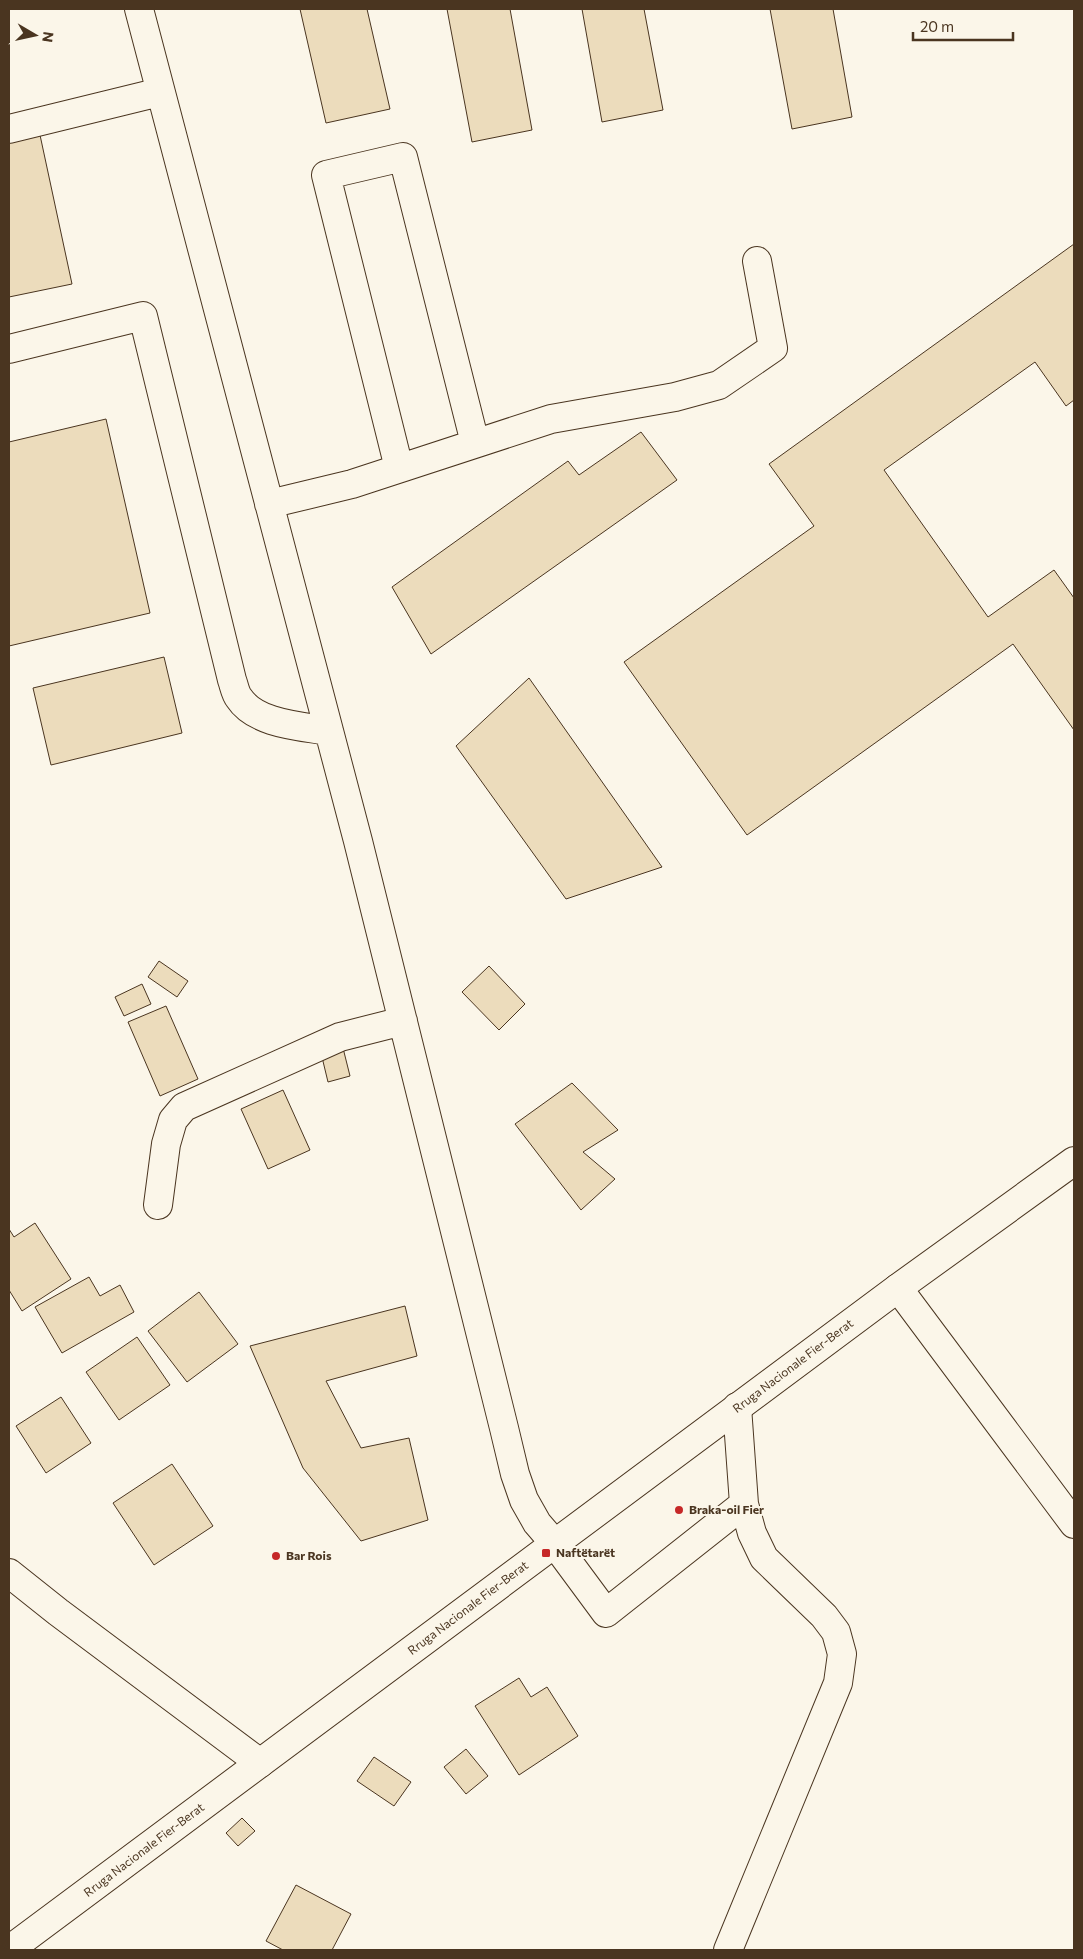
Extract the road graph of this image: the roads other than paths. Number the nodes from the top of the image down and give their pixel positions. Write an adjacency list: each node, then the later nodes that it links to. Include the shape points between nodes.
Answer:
1 (138, 9): 2 (street)
2 (160, 92): 3 (street); 8 (street)
3 (9, 129)
4 (757, 261): 6 (street, via 773,348 719,385 675,397 551,419)
5 (9, 349): 9 (street, via 143,316 239,698 256,713 276,722)
6 (475, 443): 7 (street); 7 (street, via 403,157 326,175)
7 (399, 468): 8 (street, via 352,484)
8 (269, 504): 9 (street)
9 (328, 731): 10 (street)
10 (403, 1021): 12 (street, via 340,1037 184,1107 173,1120 166,1144); 17 (street, via 515,1474 537,1524)
11 (1074, 1161): 13 (street, Rruga Nacionale Fier-Berat)
12 (158, 1205)
13 (898, 1288): 14 (street, Rruga Nacionale Fier-Berat); 16 (street)
14 (737, 1407): 15 (street); 17 (street, Rruga Nacionale Fier-Berat)
15 (744, 1504): 17 (street, via 606,1613); 21 (street, via 752,1533 764,1558 832,1627 842,1654 838,1683)
16 (1074, 1524)
17 (555, 1544): 19 (street, Rruga Nacionale Fier-Berat)
18 (9, 1573): 19 (street)
19 (260, 1763): 20 (street, Rruga Nacionale Fier-Berat)
20 (9, 1950)
21 (728, 1950)

